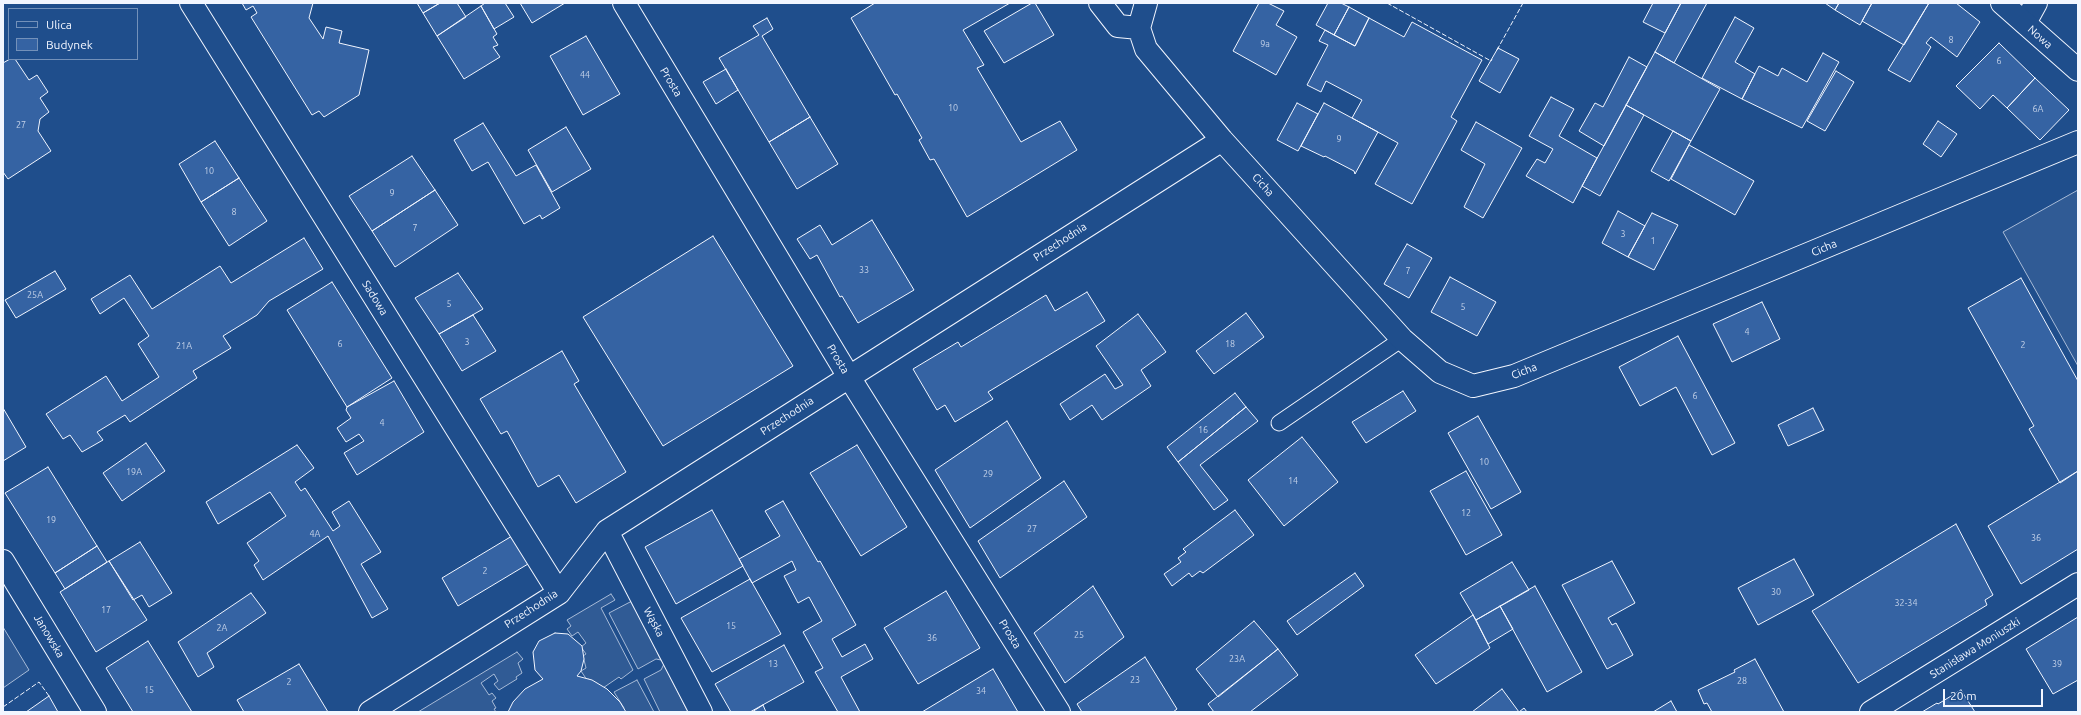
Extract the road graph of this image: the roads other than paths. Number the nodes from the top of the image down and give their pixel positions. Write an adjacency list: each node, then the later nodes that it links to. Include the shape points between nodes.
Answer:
1 (191, 3): 18 (street, Sadowa)
2 (624, 3): 13 (street, Prosta)
3 (1100, 3): 8 (street, via 1118,26)
4 (1146, 3): 8 (street)
5 (2002, 3): 7 (street, Nowa)
6 (2036, 3): 7 (street)
7 (2025, 23): 9 (street, Nowa)
8 (1139, 28): 10 (street, Cicha, via 1146,49)
9 (2078, 70)
10 (1222, 140): 12 (street, Cicha); 13 (street, Przechodnia)
11 (2078, 142): 12 (street, Cicha, via 1514,376 1473,386 1440,372)
12 (1402, 339): 14 (lane)
13 (849, 377): 15 (street, Przechodnia); 22 (street, Prosta)
14 (1279, 423)
15 (607, 531): 18 (street, Przechodnia); 21 (street, Wąska)
16 (3, 561): 19 (street, Janowska)
17 (2078, 584): 23 (street, Stanisława Moniuszki)
18 (559, 592): 20 (street, Przechodnia)
19 (95, 712)
20 (370, 712)
21 (701, 712)
22 (1059, 712)
23 (1871, 712)

